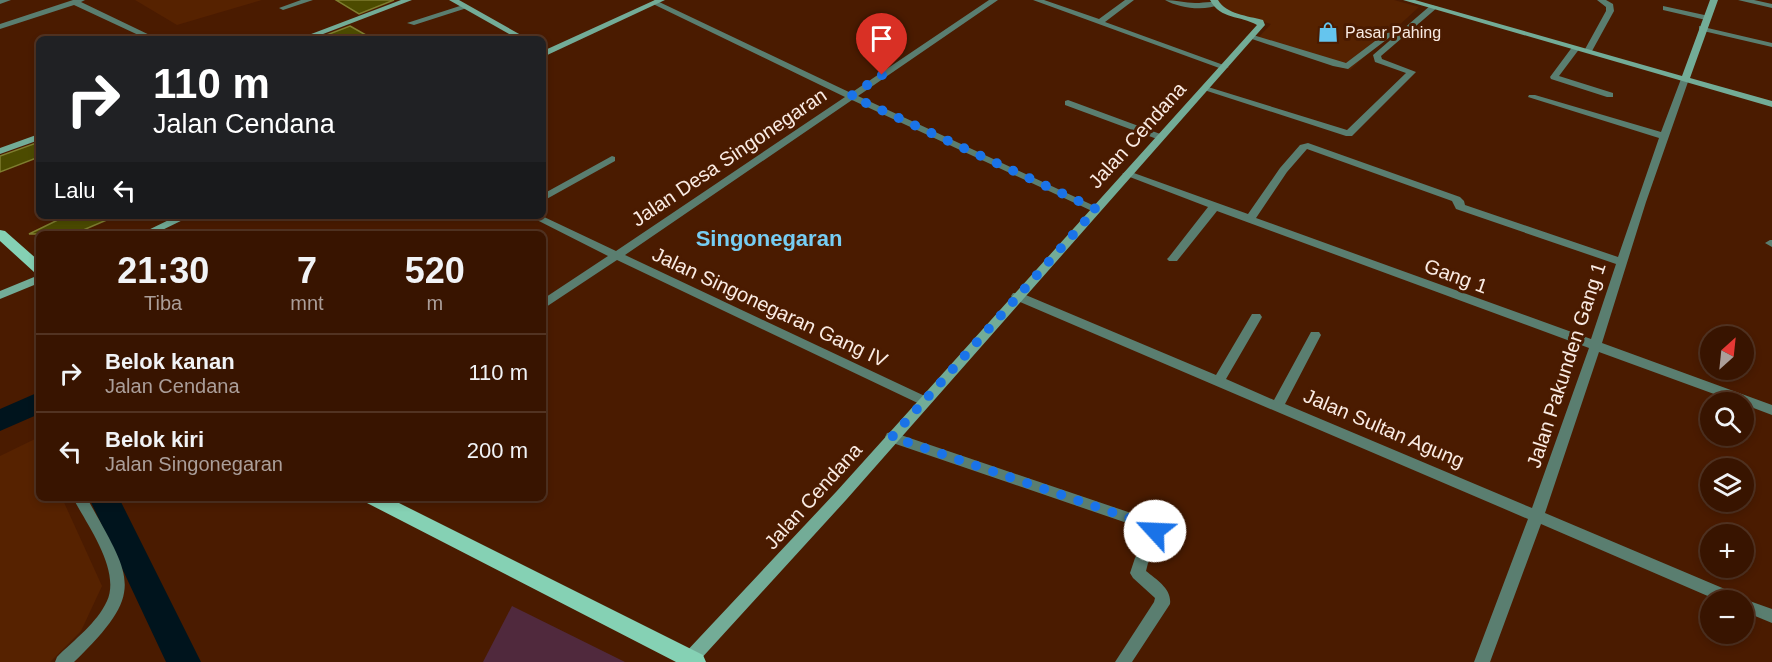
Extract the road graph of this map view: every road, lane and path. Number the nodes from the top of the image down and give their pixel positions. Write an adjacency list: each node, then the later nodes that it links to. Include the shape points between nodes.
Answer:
1 (7, 0): 15 (street)
2 (309, 0): 20 (street)
3 (408, 0): 28 (street)
4 (453, 0): 19 (street)
5 (994, 0): 39 (street, Jalan Desa Singonegaran)
6 (1037, 0): 23 (street)
7 (1130, 0): 23 (street)
8 (1169, 0): 16 (street, via 1193,6)
9 (1409, 0): 17 (street)
10 (1601, 0): 33 (street, via 1610,6 1610,11)
11 (1714, 0): 22 (street)
12 (1742, 0): 18 (street)
13 (79, 1): 25 (street); 27 (street)
14 (658, 1): 34 (street); 39 (street)
15 (0, 2)
16 (1215, 2): 30 (street, via 1226,12 1261,23)
17 (1430, 6): 30 (street, via 1348,66); 32 (street); 37 (street, via 1377,55 1378,60 1412,72 1349,134)
18 (1772, 6)
19 (466, 7): 24 (street); 29 (street)
20 (283, 8)
21 (1666, 8): 22 (street)
22 (1706, 18): 26 (street)
23 (1100, 22): 35 (street)
24 (411, 23)
25 (0, 27)
26 (1702, 28): 31 (street); 36 (street)
27 (148, 36)
28 (310, 36)
29 (519, 36)
30 (1250, 38): 35 (street, Jalan Cendana)
31 (1772, 45)
32 (1576, 48): 33 (street); 38 (street, via 1554,77)
33 (1588, 51): 36 (street)
34 (546, 52)
35 (1225, 68): 37 (street, Jalan Cendana)
36 (1685, 79): 42 (street); 44 (street, Jalan Pakunden Gang 1)
37 (1205, 89): 43 (street, Jalan Cendana)
38 (1610, 95)
39 (851, 96): 51 (street); 57 (street, Jalan Desa Singonegaran)
40 (1532, 97): 44 (street)
41 (1068, 103): 43 (street)
42 (1772, 104)
43 (1160, 136): 48 (street, Jalan Cendana)
44 (1664, 136): 59 (street, Jalan Pakunden Gang 1)
45 (36, 138): 46 (street)
46 (0, 151)
47 (612, 159): 49 (street)
48 (1127, 174): 50 (street, Gang 1); 51 (street, Jalan Cendana)
49 (546, 196)
50 (1215, 206): 54 (street, Gang 1); 58 (street)
51 (1096, 209): 63 (street, Jalan Cendana)
52 (179, 219): 55 (street)
53 (540, 219): 57 (street, Jalan Singonegaran Gang IV)
54 (1251, 219): 59 (street, via 1283,170 1308,146 1456,199 1459,207); 67 (street, Gang 1)
55 (152, 231)
56 (0, 234): 60 (main road)
57 (616, 256): 64 (street, Jalan Desa Singonegaran); 69 (street, Jalan Singonegaran Gang IV)
58 (1173, 259)
59 (1621, 262): 67 (street, Jalan Pakunden Gang 1)
60 (36, 266)
61 (36, 280): 62 (street)
62 (0, 295)
63 (1017, 296): 68 (street, Jalan Sultan Agung); 69 (street, Jalan Cendana)
64 (546, 303)
65 (1256, 317): 68 (street)
66 (1315, 335): 70 (street)
67 (1595, 347): 71 (street, Gang 1); 75 (street, Jalan Pakunden Gang 1)
68 (1218, 382): 70 (street, Jalan Sultan Agung)
69 (924, 401): 72 (street, Jalan Cendana)
70 (1277, 406): 75 (street, Jalan Sultan Agung)
71 (1772, 410)
72 (892, 437): 79 (street, Jalan Cendana); 81 (street, via 1132,519 1155,531 1155,542 1138,565 1138,573 1163,596 1162,604)
73 (82, 501): 80 (street, via 114,564 118,593 100,624)
74 (379, 501): 79 (main road)
75 (1537, 515): 76 (street, Jalan Sultan Agung); 82 (street, Jalan Pakunden Gang 1)
76 (1711, 590)
77 (1754, 609): 78 (street)
78 (1772, 616)
79 (693, 661)
80 (63, 662)
81 (1123, 662)
82 (1482, 662)

